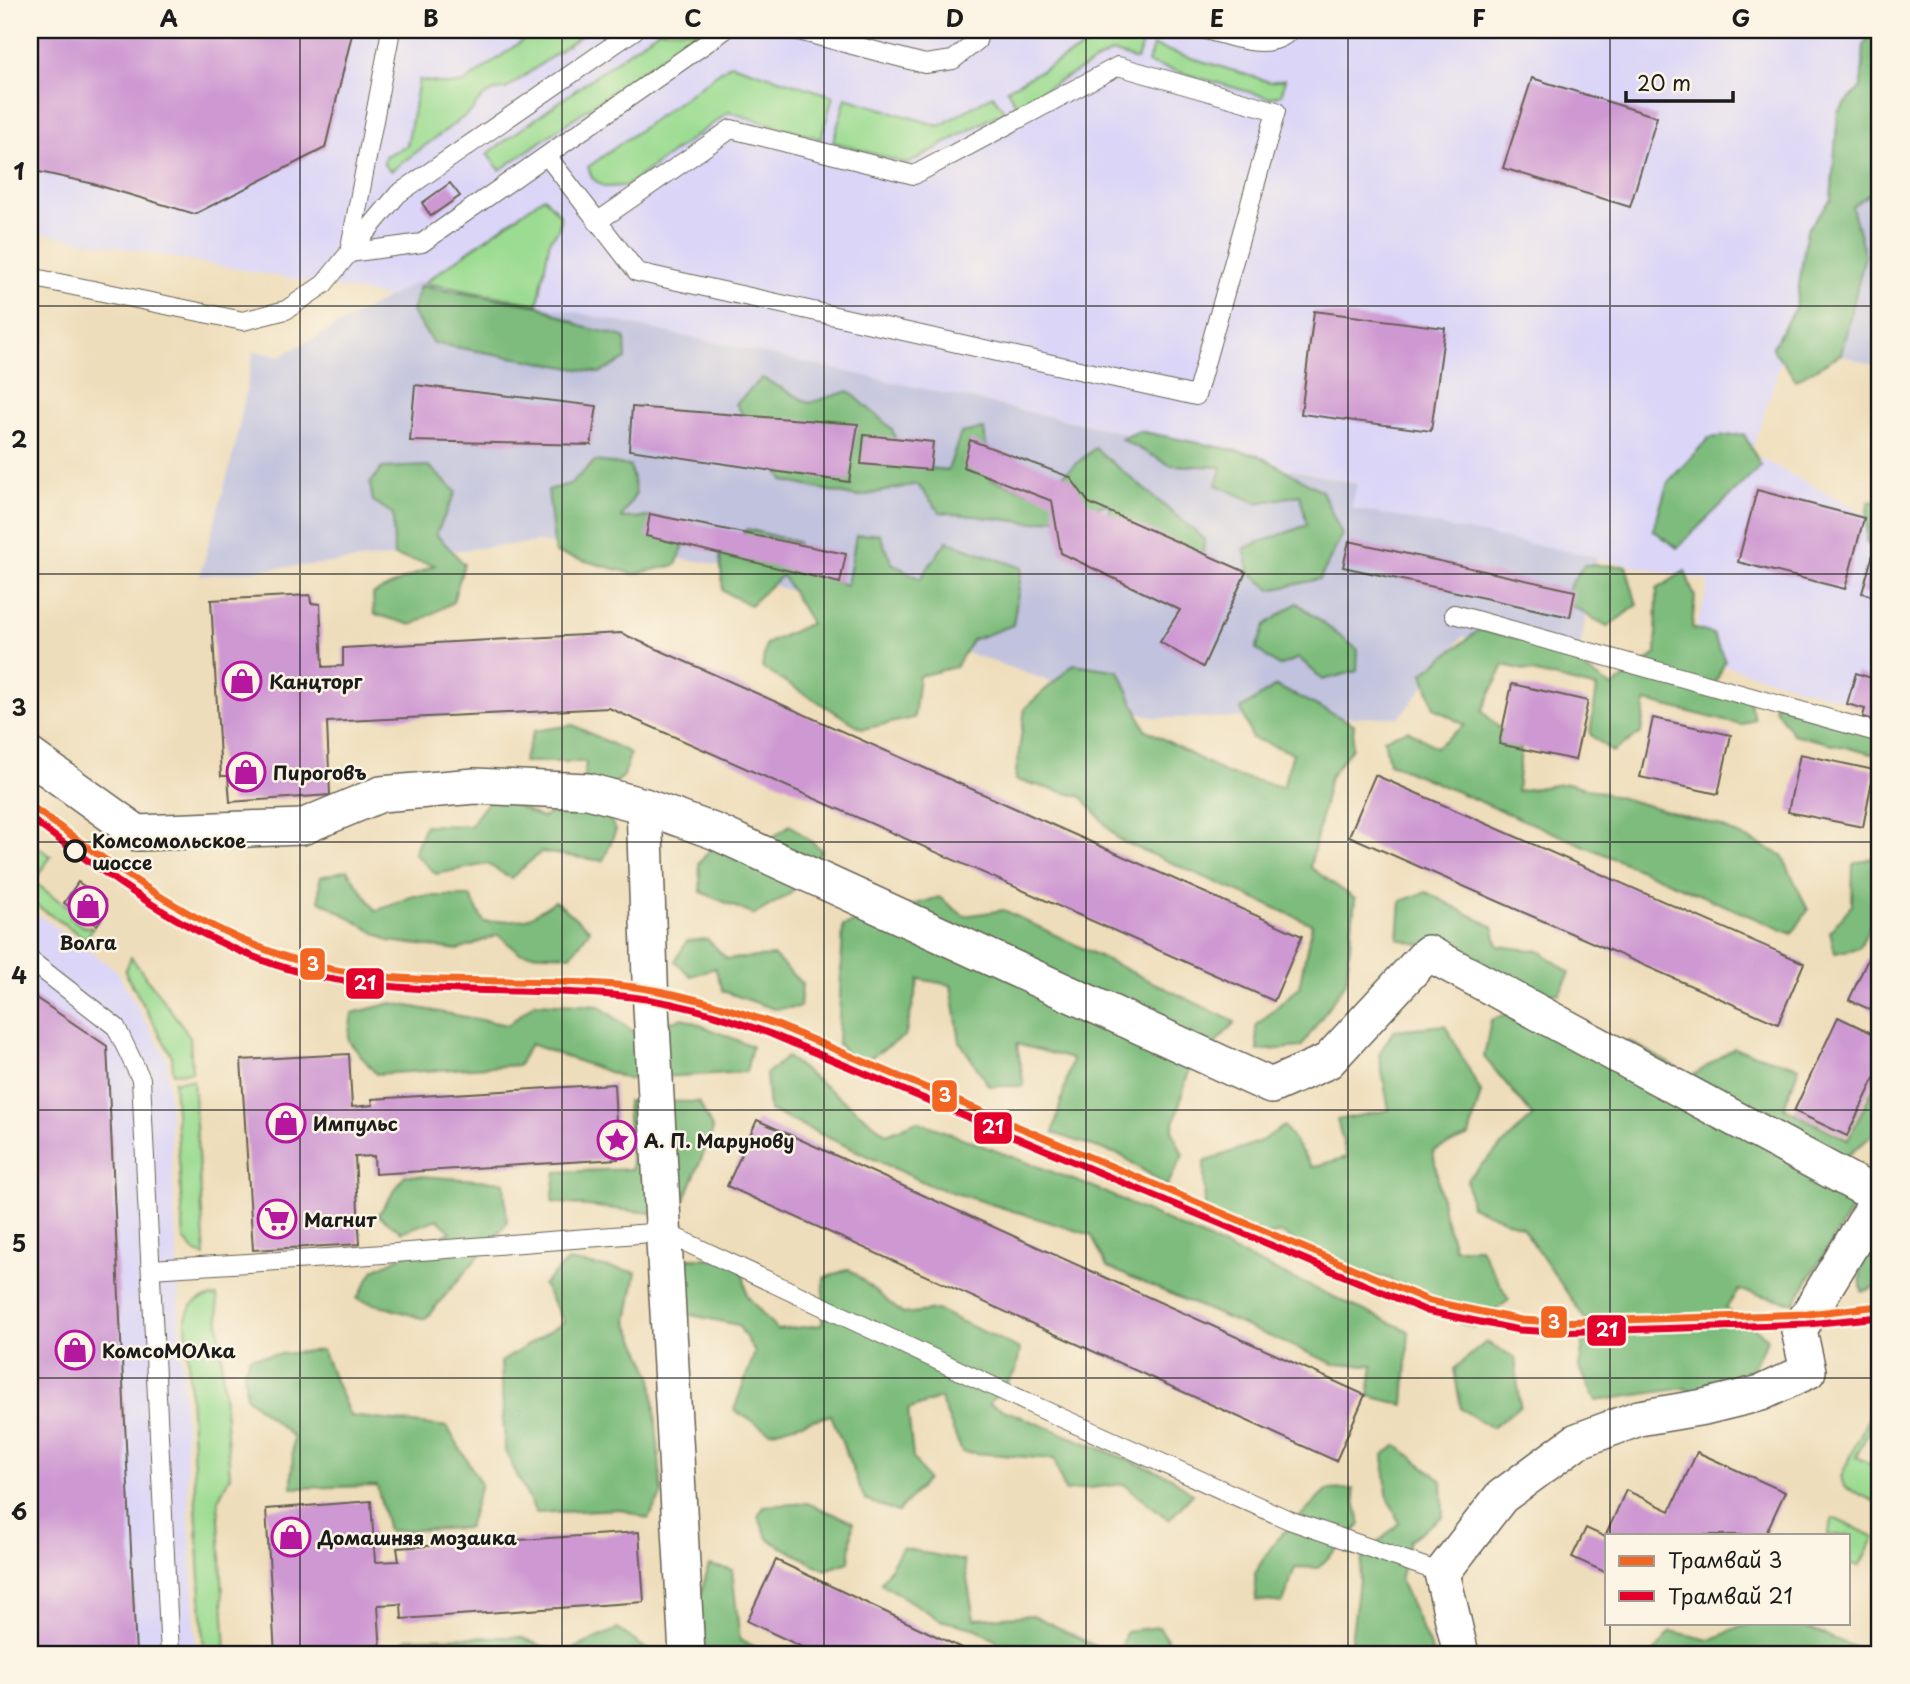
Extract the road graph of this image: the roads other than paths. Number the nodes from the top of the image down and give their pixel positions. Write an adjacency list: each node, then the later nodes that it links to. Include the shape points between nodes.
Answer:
1 (391, 30): 10 (lane)
2 (635, 30): 10 (lane, via 398,194)
3 (725, 30): 8 (lane)
4 (795, 30): 5 (lane, via 925,64 953,60 977,41)
5 (981, 30)
6 (1206, 30): 7 (lane, via 1248,42 1269,42)
7 (1291, 30)
8 (547, 156): 9 (lane); 10 (lane, via 422,243)
9 (597, 222): 9 (lane, via 637,272 1196,396 1276,111 1118,66 914,175 731,129)
10 (349, 253): 11 (lane, via 324,284 286,310 243,321)
11 (30, 277)
12 (1454, 614): 13 (lane)
13 (1880, 733)
14 (30, 756): 15 (street, via 137,833 302,827 381,794 475,786 588,791)
15 (644, 806): 17 (street, via 716,832 1271,1086 1328,1061 1428,953); 18 (street)
16 (30, 960): 19 (lane, via 116,1027 141,1079)
17 (1878, 1208): 20 (street, via 1799,1331 1808,1371 1761,1393 1639,1418 1577,1441 1501,1497)
18 (664, 1232): 19 (lane); 20 (lane, via 1289,1520); 22 (street)
19 (151, 1269): 21 (lane)
20 (1442, 1573): 23 (street)
21 (170, 1654)
22 (687, 1654)
23 (1461, 1654)

